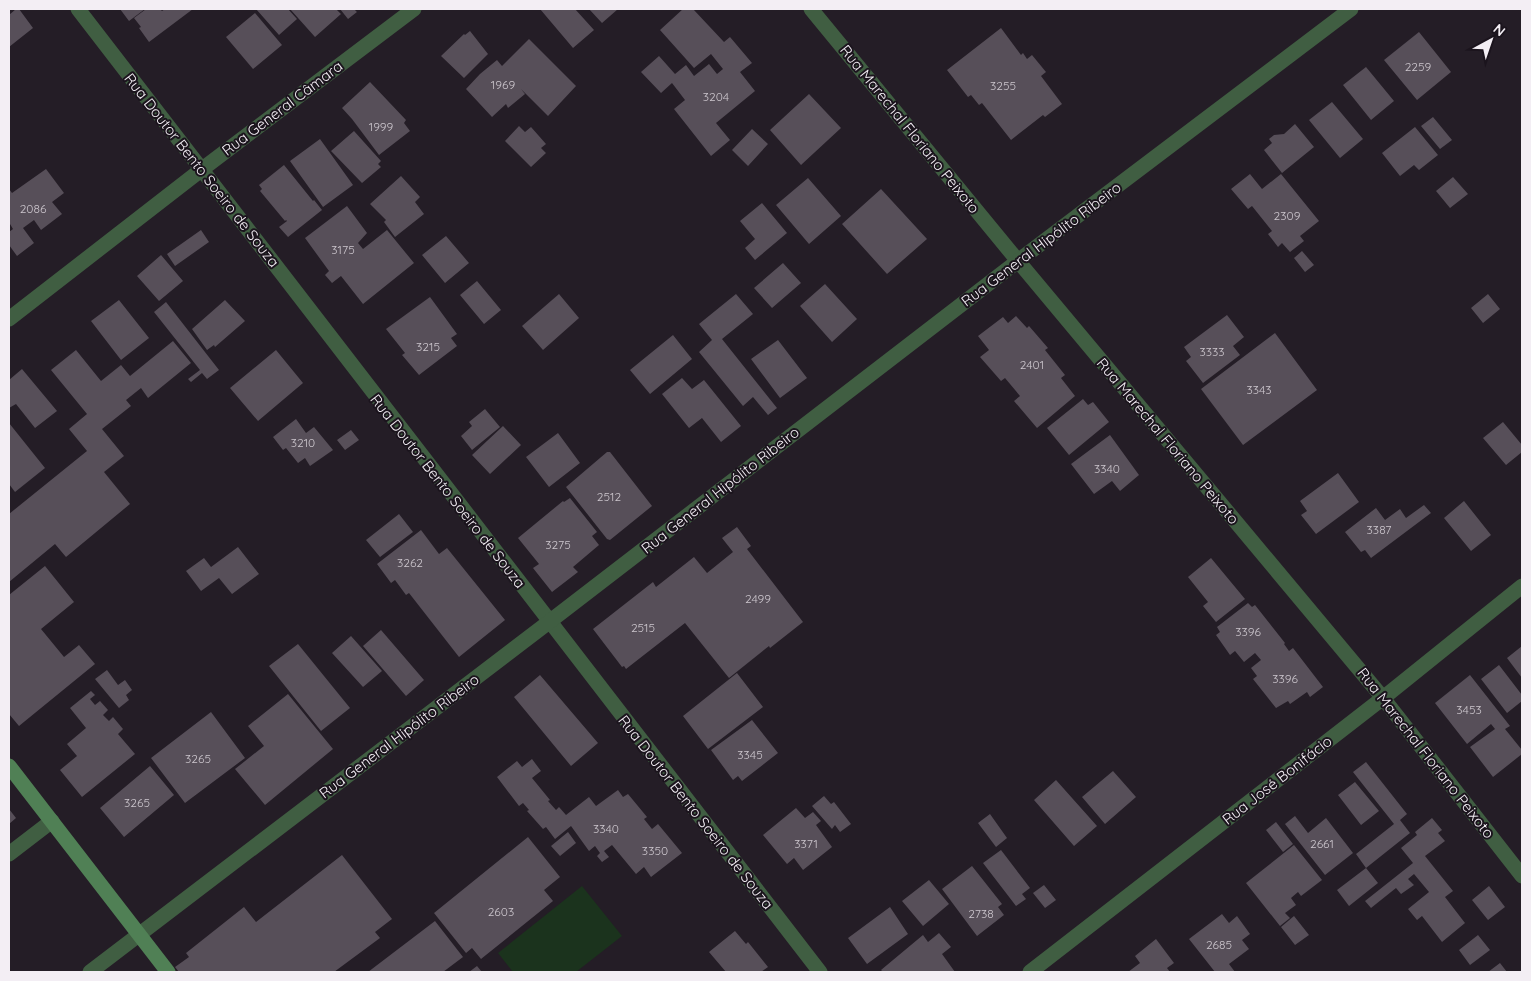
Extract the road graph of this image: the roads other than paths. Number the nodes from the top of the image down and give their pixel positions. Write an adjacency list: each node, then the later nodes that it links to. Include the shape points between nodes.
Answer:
1 (78, 9): 5 (street, Rua Doutor Bento Soeiro de Souza)
2 (414, 9): 5 (street, Rua General Câmara)
3 (811, 9): 6 (street, Rua Marechal Floriano Peixoto)
4 (1351, 9): 6 (street, Rua General Hipólito Ribeiro)
5 (201, 170): 7 (street, Rua General Câmara); 9 (street, Rua Doutor Bento Soeiro de Souza)
6 (1018, 261): 9 (street, Rua General Hipólito Ribeiro); 10 (street, Rua Marechal Floriano Peixoto)
7 (9, 319)
8 (1522, 586): 10 (street, Rua José Bonifácio)
9 (549, 622): 15 (street, Rua General Hipólito Ribeiro); 18 (street, Rua Doutor Bento Soeiro de Souza)
10 (1383, 698): 14 (street, Rua Marechal Floriano Peixoto); 19 (street, Rua José Bonifácio)
11 (9, 766): 12 (main road)
12 (52, 821): 13 (street); 15 (main road)
13 (9, 854)
14 (1522, 876)
15 (138, 934): 16 (street, Rua General Hipólito Ribeiro); 17 (main road)
16 (90, 972)
17 (168, 972)
18 (820, 972)
19 (1030, 972)

